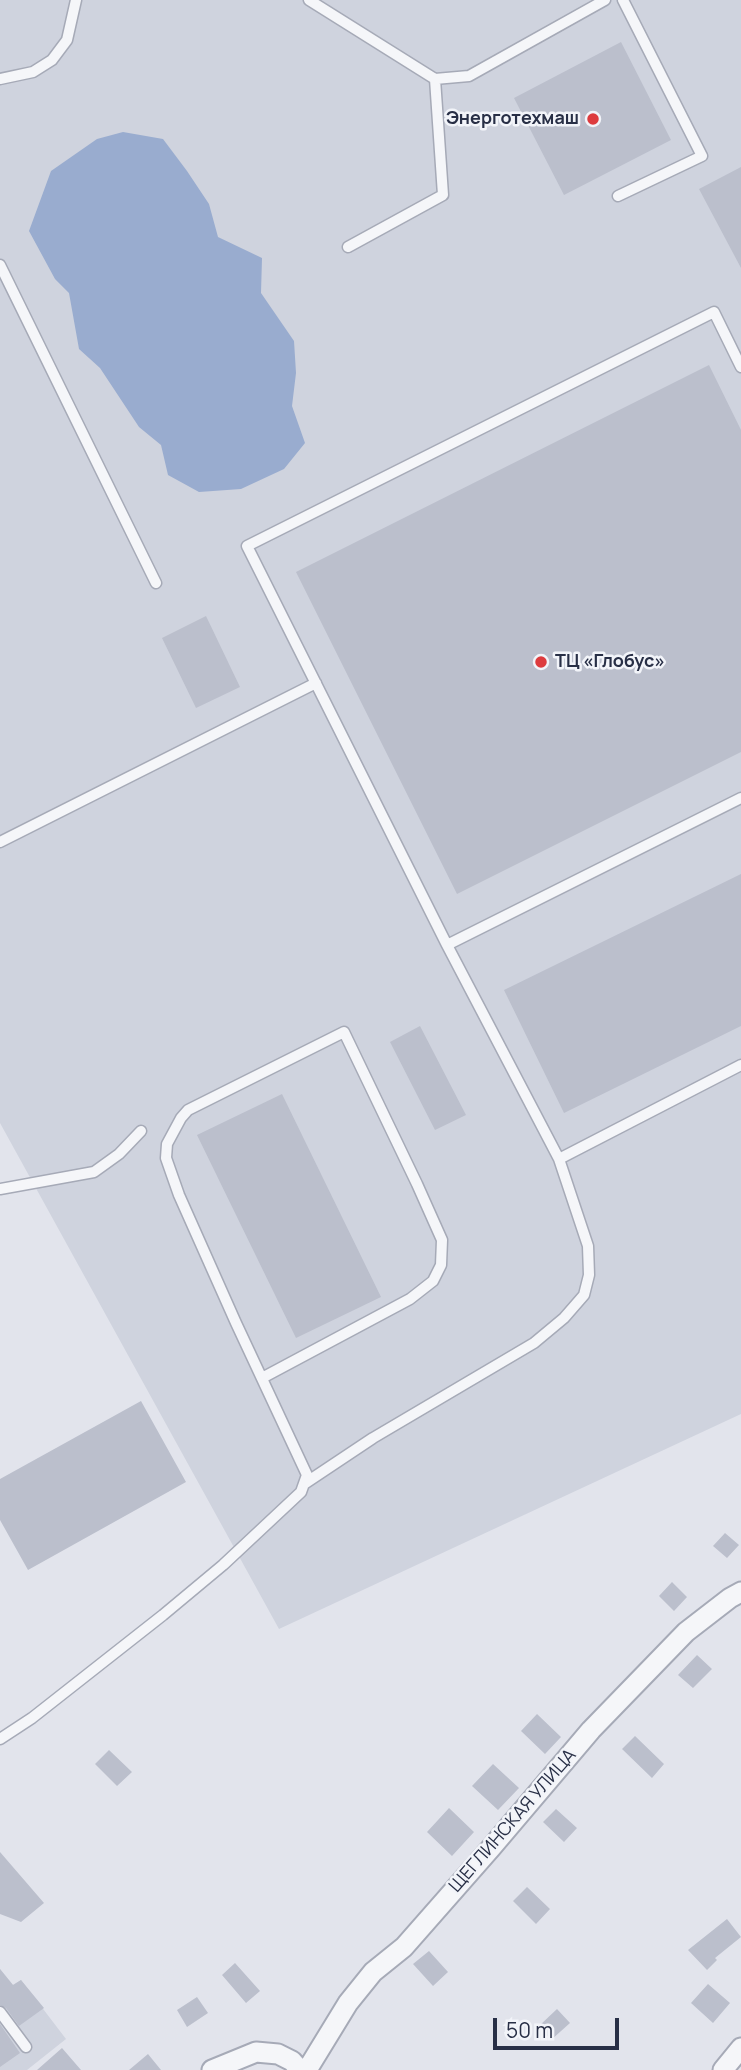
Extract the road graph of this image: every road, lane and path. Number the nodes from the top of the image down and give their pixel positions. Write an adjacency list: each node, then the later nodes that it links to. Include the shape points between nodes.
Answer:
1 (76, 0): 5 (lane, via 67,40 52,60 33,72)
2 (309, 0): 6 (lane)
3 (605, 0): 6 (lane, via 469,76)
4 (623, 0): 7 (lane, via 702,156)
5 (0, 79)
6 (435, 79): 8 (lane, via 443,195)
7 (618, 196)
8 (348, 247)
9 (0, 265): 11 (lane)
10 (741, 367): 12 (lane, via 714,312 247,546)
11 (156, 583)
12 (316, 683): 14 (lane); 15 (lane)
13 (741, 798): 15 (lane)
14 (0, 842)
15 (447, 945): 18 (lane)
16 (741, 1065): 18 (lane)
17 (141, 1130): 19 (lane, via 94,1172)
18 (559, 1159): 21 (lane, via 588,1246 584,1295 534,1343)
19 (0, 1189)
20 (262, 1378): 20 (lane, via 410,1299 433,1281 441,1265 442,1240 344,1032 188,1110 167,1144 166,1158 179,1195); 21 (lane, via 307,1475)
21 (303, 1485): 23 (lane, via 301,1492 223,1565)
22 (741, 1592): 29 (street, ЩЕГЛИНСКАЯ УЛИЦА, via 686,1632 592,1730 404,1947 373,1972)
23 (0, 1739)
24 (0, 2012): 25 (lane)
25 (26, 2047)
26 (741, 2048): 30 (street)
27 (212, 2070): 28 (street, via 256,2052 278,2054)
28 (300, 2070)
29 (307, 2070)
30 (723, 2070)

